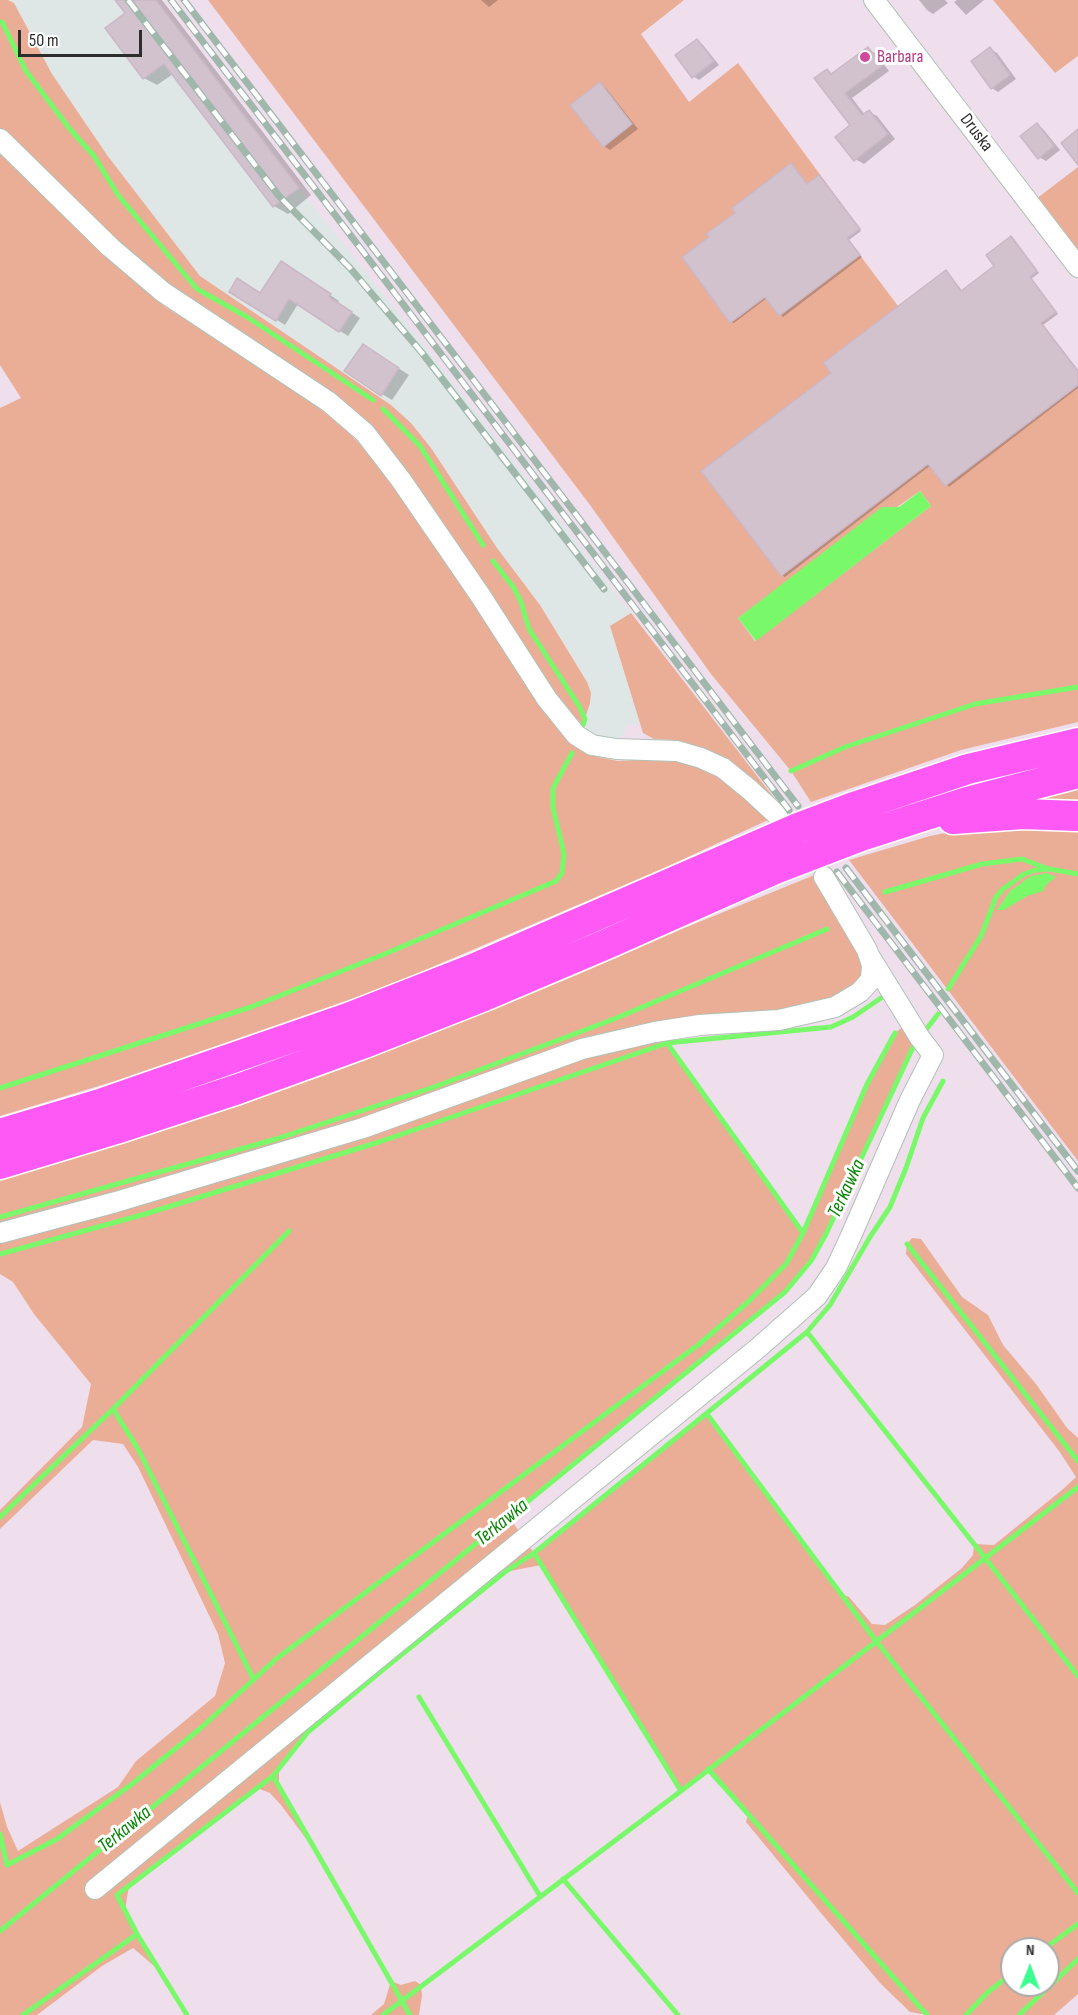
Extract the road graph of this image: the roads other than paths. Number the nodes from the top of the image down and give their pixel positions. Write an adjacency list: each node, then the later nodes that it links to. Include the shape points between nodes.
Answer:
1 (874, 0): 3 (street, Druska)
2 (0, 139): 6 (street, via 163,292 329,402 365,433 576,735 592,745 677,751 701,758 723,768)
3 (1078, 267)
4 (1078, 743): 11 (highway, via 968,769 851,808 348,1018 103,1104)
5 (1078, 773): 8 (highway)
6 (777, 815)
7 (1078, 816): 8 (highway, via 1023,814)
8 (891, 826): 12 (highway, via 775,869 609,943 362,1044 227,1093)
9 (824, 877): 10 (street)
10 (870, 957): 13 (street, via 871,979 860,992 817,1013 664,1030 582,1049 363,1128); 14 (street, via 933,1055 836,1268 821,1291 758,1348)
11 (0, 1134)
12 (0, 1164)
13 (0, 1233)
14 (95, 1889)

